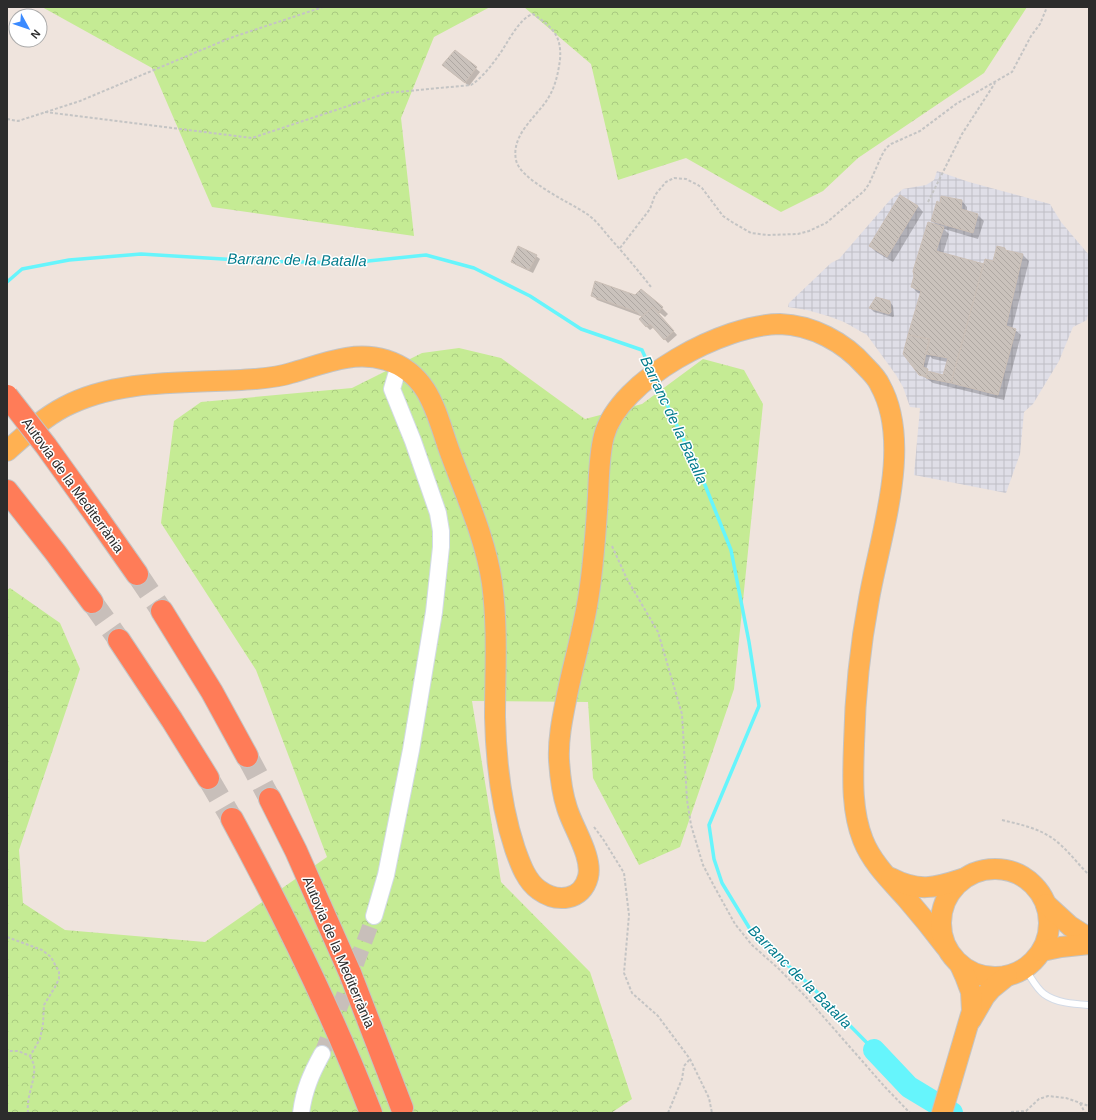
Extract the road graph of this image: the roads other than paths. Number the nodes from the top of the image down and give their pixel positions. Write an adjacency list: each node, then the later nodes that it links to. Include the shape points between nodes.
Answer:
1 (399, 365): 3 (main road, via 377,358 355,357 273,377 173,382 107,391 76,401 54,412); 13 (main road, via 420,382 432,402 465,489 487,558 494,604 497,762 516,850 530,881 546,895 561,899 579,892 589,875 586,855 567,808 559,754 569,682 590,588 604,433 616,409 634,388 661,369 718,337 750,328 779,324 806,328 826,336 859,359 880,384 889,406 894,430 893,467 859,668 853,779 858,825 874,861); 16 (street, via 392,389 438,513 441,547 411,750 388,868)
2 (7, 396): 5 (highway, Autovia de la Mediterrània, bridge, via 46,446)
3 (7, 451)
4 (7, 491): 6 (highway)
5 (137, 574)
6 (92, 602)
7 (162, 611): 9 (highway, via 212,692)
8 (119, 640): 10 (highway)
9 (247, 756)
10 (208, 778)
11 (270, 799): 26 (highway, Autovia de la Mediterrània, via 350,973)
12 (232, 819): 28 (highway, via 305,959)
13 (885, 875): 14 (main road, via 905,885 926,888); 19 (main road, via 921,914)
14 (962, 880): 15 (main road, via 987,869 1010,871 1030,881); 19 (main road, via 951,891 944,905 940,925)
15 (1046, 904): 17 (main road, via 1070,926); 20 (main road, via 1049,929)
16 (374, 916)
17 (1089, 938)
18 (1089, 944): 20 (main road)
19 (945, 946): 21 (main road)
20 (1042, 951): 22 (main road, via 1035,960)
21 (960, 964): 22 (main road, via 966,970 982,976 999,977); 24 (main road, via 971,992 972,1011)
22 (1016, 972): 23 (lane, via 1034,982 1044,994 1057,1000); 24 (main road, via 991,989)
23 (1089, 1005)
24 (969, 1022): 29 (main road)
25 (322, 1054): 27 (street, via 308,1080)
26 (402, 1108)
27 (301, 1113)
28 (371, 1113)
29 (942, 1113)

